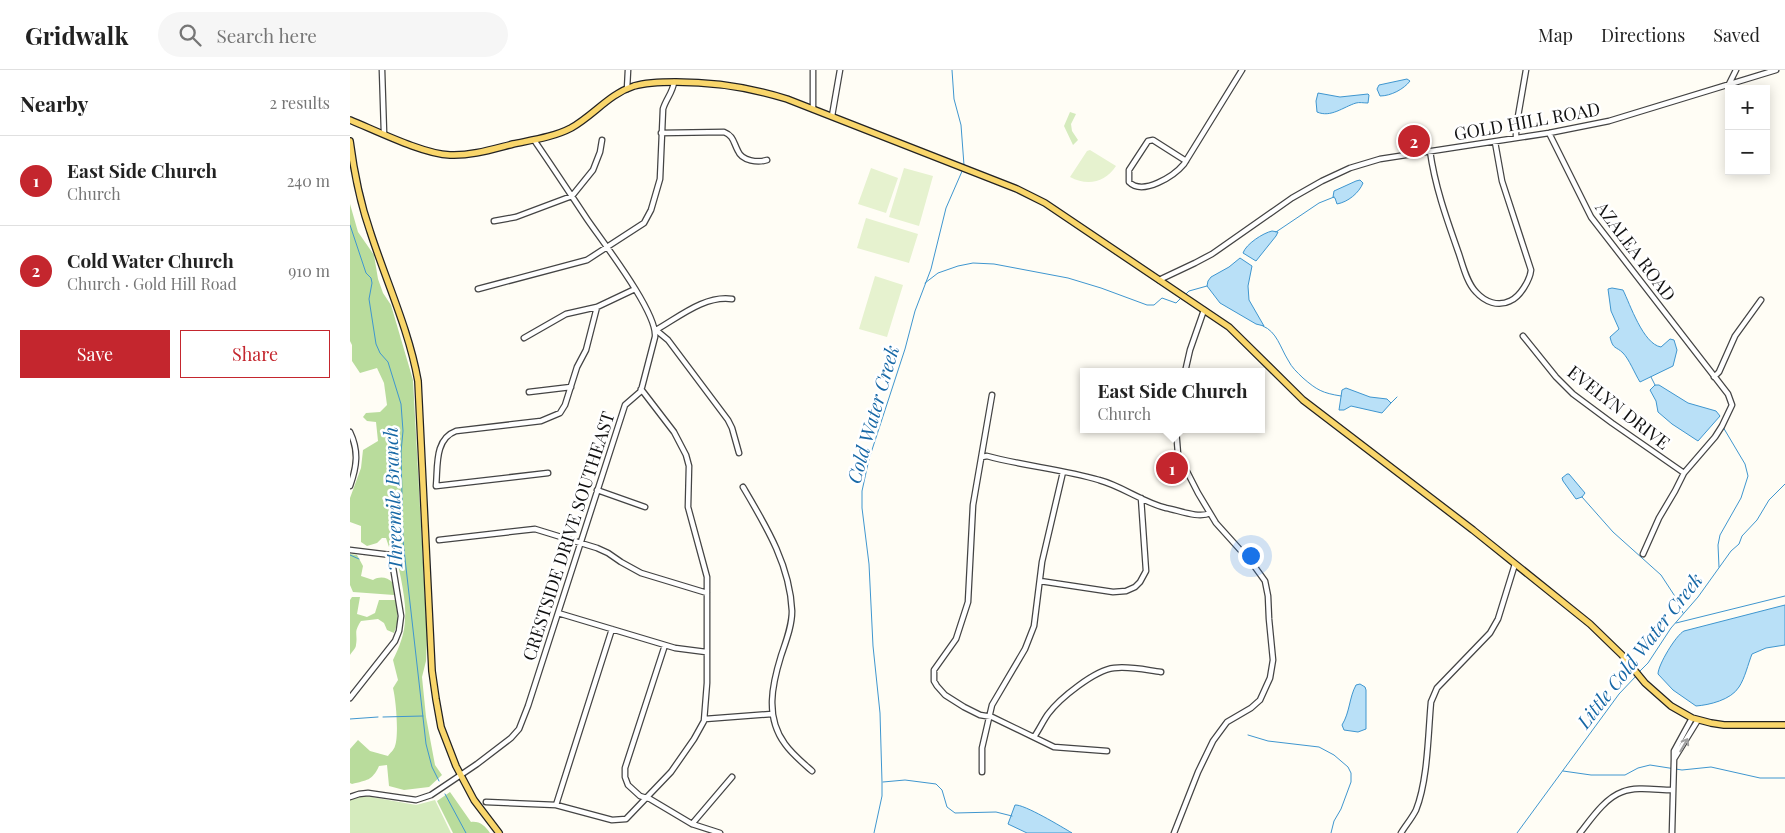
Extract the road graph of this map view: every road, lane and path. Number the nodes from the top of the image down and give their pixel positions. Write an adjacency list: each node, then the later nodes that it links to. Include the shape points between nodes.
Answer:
1 (382, 70): 17 (street)
2 (628, 70): 11 (street)
3 (813, 70): 12 (street)
4 (840, 70): 13 (street)
5 (1242, 70): 25 (street)
6 (1526, 70): 18 (street)
7 (1736, 70): 10 (street)
8 (1776, 70): 10 (street, GOLD HILL ROAD)
9 (674, 82): 11 (main road, via 643,84); 12 (main road, via 739,86); 15 (street, via 663,109)
10 (1729, 84): 16 (street, GOLD HILL ROAD, via 1609,121)
11 (627, 89): 19 (main road, via 572,128)
12 (813, 109): 13 (main road)
13 (832, 116): 29 (main road, via 969,169 1045,203)
14 (350, 120): 17 (main road)
15 (661, 133): 24 (street, via 724,132 732,137 742,156 760,162); 28 (street, via 660,179 648,218)
16 (1549, 133): 18 (street, GOLD HILL ROAD); 40 (street, AZALEA ROAD, via 1591,217)
17 (384, 134): 19 (main road, via 428,151 450,155)
18 (1516, 138): 22 (street, GOLD HILL ROAD)
19 (534, 140): 26 (street)
20 (602, 140): 26 (street, via 593,170)
21 (350, 141): 80 (main road, via 364,214 415,366 432,671 441,727)
22 (1495, 142): 23 (street, GOLD HILL ROAD); 23 (street, via 1502,181 1531,270 1516,298 1499,304 1477,294 1468,280 1436,185)
23 (1430, 151): 29 (street, GOLD HILL ROAD, via 1380,158 1334,174 1284,203 1212,254)
24 (767, 160)
25 (1186, 161): 25 (street, via 1178,172 1154,184 1137,187 1129,182 1129,170 1148,141 1153,140)
26 (572, 196): 27 (street, via 516,217); 28 (street)
27 (494, 221)
28 (607, 247): 30 (street, via 587,260); 31 (street)
29 (1159, 280): 35 (main road)
30 (478, 289)
31 (635, 289): 34 (street); 36 (street)
32 (732, 300): 36 (street, via 725,298 690,309)
33 (1761, 300): 40 (street, via 1738,330)
34 (597, 307): 38 (street, via 566,314); 41 (street, via 586,350)
35 (1204, 310): 39 (street); 62 (main road, via 1238,336 1303,400)
36 (656, 330): 42 (street, CRESTSIDE DRIVE SOUTHEAST); 47 (street, via 668,340 730,424)
37 (1523, 336): 51 (street, EVELYN DRIVE, via 1573,394)
38 (524, 338)
39 (1186, 368)
40 (1714, 377): 51 (street, AZALEA ROAD, via 1731,399 1730,412 1718,433)
41 (571, 387): 43 (street); 50 (street, via 563,409 551,418 448,435 440,447 436,486)
42 (641, 389): 54 (street, CRESTSIDE DRIVE SOUTHEAST, via 625,405); 64 (street, via 674,432 686,455 690,473 688,507 706,571)
43 (529, 392)
44 (992, 395): 48 (street)
45 (350, 432): 52 (street, via 357,457)
46 (1176, 433): 57 (street, via 1176,448 1182,463)
47 (739, 453)
48 (982, 456): 49 (street); 72 (street, via 972,505 966,613 956,639 936,666 934,676 937,686 951,699)
49 (1063, 472): 55 (street, via 1101,480); 63 (street, via 1047,535)
50 (548, 473)
51 (1684, 473): 61 (street, AZALEA ROAD)
52 (350, 486)
53 (744, 487): 71 (street, via 777,547 791,604 791,620 773,684)
54 (597, 490): 56 (street); 59 (street, CRESTSIDE DRIVE SOUTHEAST)
55 (1141, 498): 57 (street, via 1179,511 1202,515); 63 (street, via 1146,571 1135,587 1113,592)
56 (644, 507)
57 (1210, 513): 90 (street, via 1265,581 1273,666 1260,700 1228,722 1213,742)
58 (439, 540): 59 (street, via 530,528)
59 (581, 543): 64 (street, via 608,553 640,573); 65 (street, CRESTSIDE DRIVE SOUTHEAST)
60 (350, 550): 70 (street, via 391,555 401,616 394,641)
61 (1643, 554)
62 (1515, 564): 74 (main road, via 1600,633 1662,700); 91 (street, via 1498,619 1490,633 1433,696 1420,798)
63 (1040, 581): 72 (street, via 1031,637)
64 (707, 593): 68 (street)
65 (558, 613): 66 (street); 80 (street, CRESTSIDE DRIVE SOUTHEAST, via 519,729)
66 (612, 629): 67 (street); 86 (street)
67 (665, 645): 68 (street); 84 (street, via 624,772 630,788)
68 (706, 652): 73 (street)
69 (1161, 672): 76 (street, via 1116,668 1092,675 1050,712)
70 (350, 698)
71 (772, 714): 73 (street); 78 (street, via 785,745)
72 (988, 716): 76 (street); 79 (street, via 982,748)
73 (704, 719): 84 (street, via 679,762)
74 (1695, 719): 75 (main road, via 1724,725); 82 (street, via 1674,759)
75 (1785, 726)
76 (1034, 737): 77 (street, via 1054,747)
77 (1108, 751)
78 (812, 772)
79 (982, 772)
80 (460, 775): 83 (street, CRESTSIDE DRIVE SOUTHEAST, via 431,795 416,800 368,793); 88 (main road)
81 (732, 776): 87 (street)
82 (1672, 790): 92 (street, via 1621,792 1608,801); 93 (street)
83 (350, 797)
84 (646, 798): 86 (street, via 622,820); 87 (street)
85 (486, 802): 86 (street)
86 (556, 805)
87 (692, 824): 89 (street)
88 (499, 833)
89 (720, 833)
90 (1174, 833)
91 (1401, 833)
92 (1580, 833)
93 (1672, 833)

